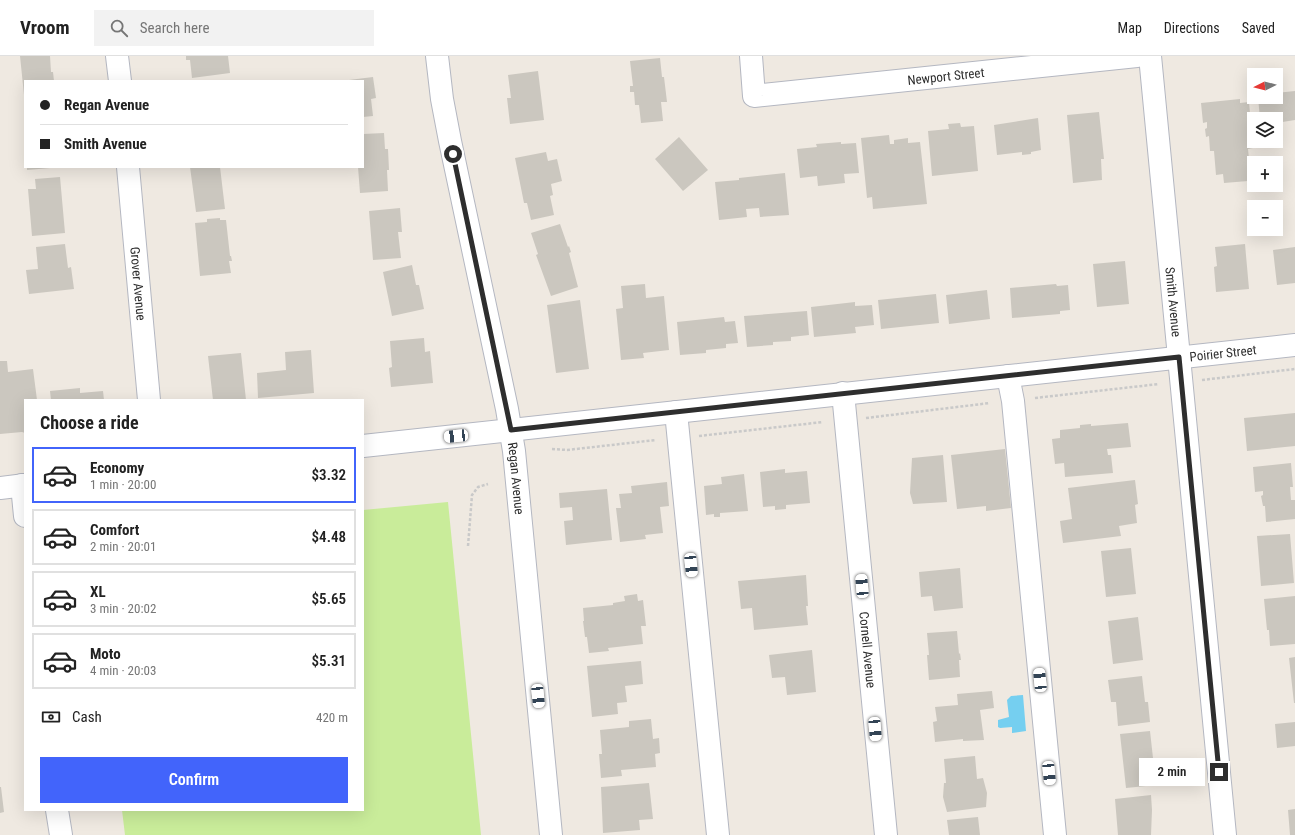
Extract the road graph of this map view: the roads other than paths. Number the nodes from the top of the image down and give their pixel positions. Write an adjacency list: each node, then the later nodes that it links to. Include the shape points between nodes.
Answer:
1 (117, 56): 6 (street)
2 (437, 56): 14 (street, Regan Avenue, via 442,99 456,171)
3 (751, 56): 4 (street, Newport Street, via 754,96)
4 (1137, 56)
5 (1150, 56): 9 (street, Smith Avenue)
6 (120, 80)
7 (128, 168): 12 (street, Grover Avenue)
8 (1295, 345): 9 (street, Poirier Street)
9 (1179, 357): 10 (street, Poirier Street); 25 (street, Smith Avenue)
10 (1008, 376): 11 (street, Poirier Street); 24 (street, via 1013,401)
11 (843, 393): 13 (street, Poirier Street); 23 (street, Cornell Avenue)
12 (149, 399)
13 (676, 412): 14 (street, Poirier Street); 22 (street)
14 (511, 430): 15 (street, Poirier Street); 21 (street, Regan Avenue)
15 (364, 446)
16 (23, 485): 17 (street); 18 (street)
17 (0, 488)
18 (24, 500)
19 (57, 811): 20 (street)
20 (61, 835)
21 (551, 835)
22 (718, 835)
23 (886, 835)
24 (1055, 835)
25 (1226, 835)

